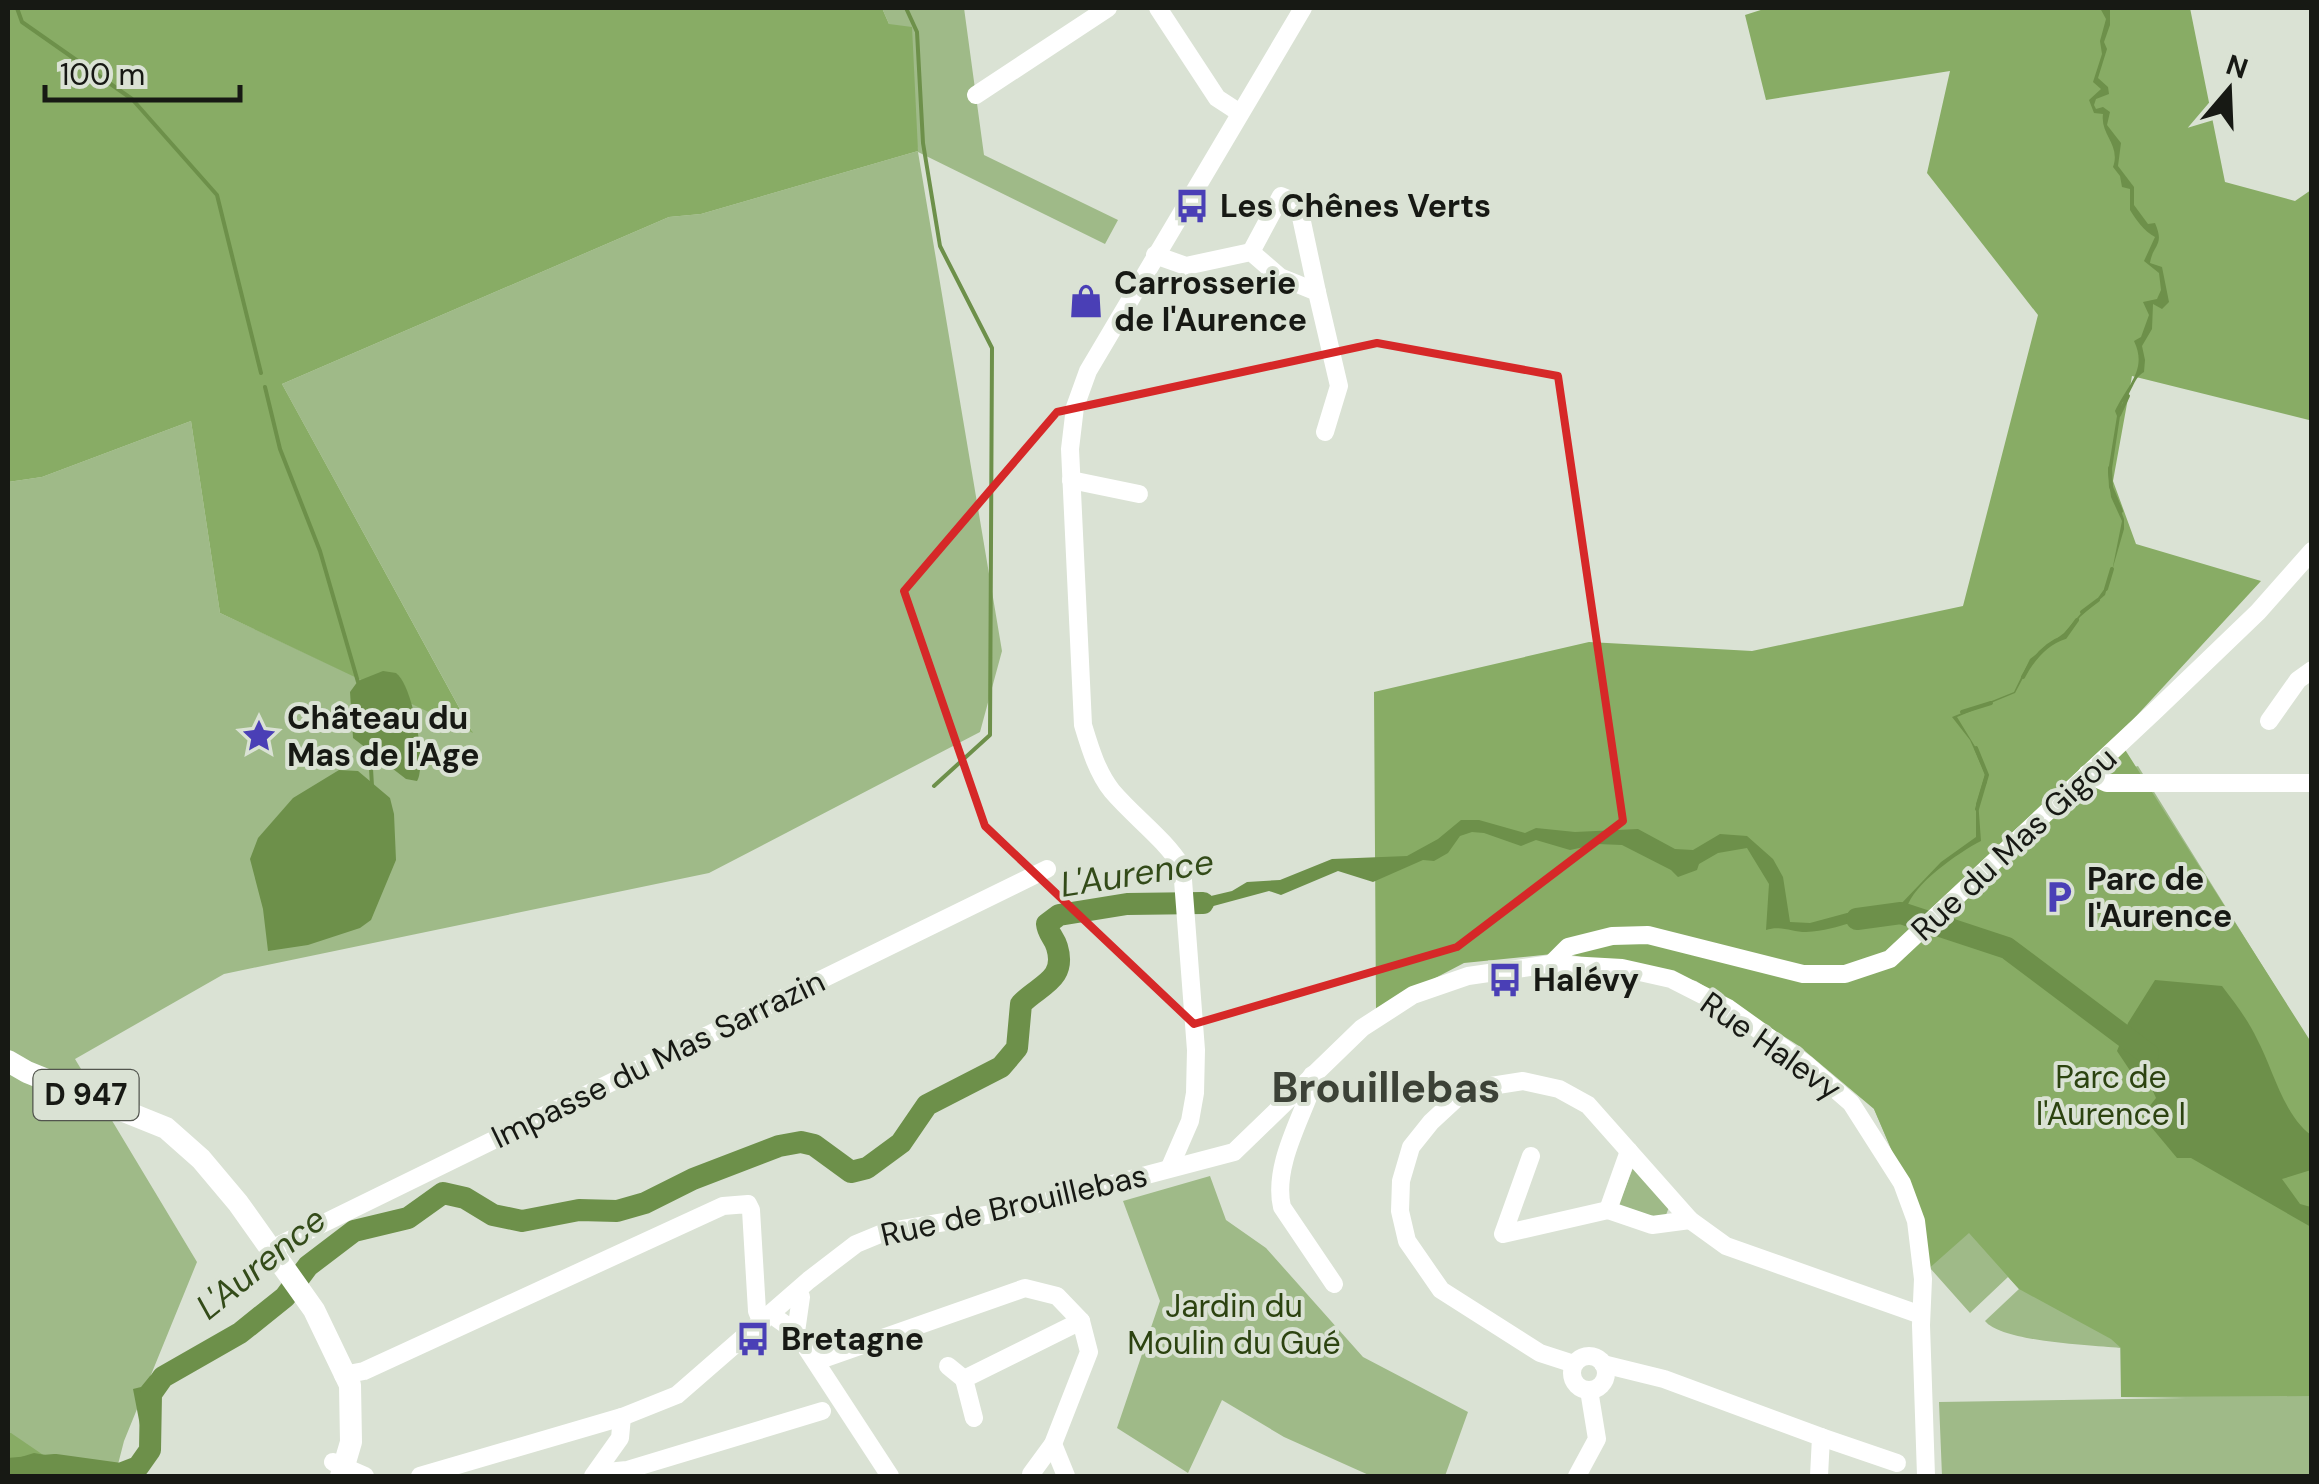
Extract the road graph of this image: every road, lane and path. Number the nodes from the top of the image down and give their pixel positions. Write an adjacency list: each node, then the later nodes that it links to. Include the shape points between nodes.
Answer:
1 (1108, 8): 4 (street)
2 (1158, 8): 5 (street, via 1217,98)
3 (1302, 8): 5 (street)
4 (976, 96)
5 (1240, 113): 7 (street)
6 (1252, 252): 7 (street, via 1186,266); 8 (street, via 1280,277); 8 (street, via 1281,196 1298,203)
7 (1155, 255): 10 (street, via 1088,371 1075,407)
8 (1318, 292): 9 (street, via 1338,386)
9 (1325, 432)
10 (1071, 480): 11 (street); 27 (street, via 1083,725 1110,788 1182,867 1196,1050 1190,1121)
11 (1139, 494)
12 (2312, 551): 15 (street, Rue du Mas Gigou, via 2258,612)
13 (2312, 670): 14 (street)
14 (2269, 720)
15 (2087, 774): 16 (street, via 2106,783); 18 (street, Rue du Mas Gigou, via 1890,959 1845,974 1803,974)
16 (2312, 783)
17 (1047, 870): 30 (street, Impasse du Mas Sarrazin)
18 (1648, 934): 19 (street, Rue du Mas Gigou); 21 (street, via 1627,947)
19 (1614, 936): 20 (street, Rue du Mas Gigou, via 1568,947); 21 (street)
20 (1551, 964): 21 (street, Rue Halevy); 23 (street, Rue de Brouillebas, via 1468,976 1413,995 1362,1028)
21 (1613, 968): 33 (street, Rue Halevy, via 1671,979 1728,1008 1851,1103 1902,1183 1916,1221)
22 (8, 1060): 30 (main road, D 947, via 166,1128 214,1172)
23 (1312, 1074): 27 (street, Rue de Brouillebas, via 1234,1152); 31 (street, via 1279,1194)
24 (8, 1078): 30 (main road, D 947, via 149,1134 192,1167)
25 (1630, 1152): 28 (street); 29 (street); 38 (street, via 1588,1105 1523,1081 1458,1098 1411,1147 1401,1181 1407,1241 1442,1290 1540,1352)
26 (1531, 1156): 28 (street, via 1503,1234)
27 (1170, 1167): 32 (street, Rue de Brouillebas, via 1010,1211 885,1232 856,1244)
28 (1608, 1210): 29 (street, via 1652,1225)
29 (1690, 1220): 33 (street, via 1726,1246)
30 (269, 1250): 41 (main road, D 947, via 314,1310)
31 (1334, 1284)
32 (798, 1292): 34 (street, Rue de Brouillebas); 36 (street)
33 (1922, 1315): 58 (street, Rue Halevy)
34 (767, 1319): 36 (street); 41 (street, via 756,1311 751,1210 748,1204 723,1206 364,1371); 45 (street, Rue de Brouillebas, via 677,1395)
35 (1081, 1321): 37 (street, via 1057,1296 1026,1288); 42 (street); 48 (street, via 1089,1352)
36 (796, 1332): 37 (street)
37 (818, 1360): 53 (street)
38 (1574, 1364): 39 (street, via 1592,1355); 43 (street, via 1578,1386)
39 (1603, 1364): 43 (street, via 1604,1380); 47 (street, via 1664,1378)
40 (948, 1366): 42 (street)
41 (343, 1374): 50 (main road, D 947)
42 (964, 1379): 46 (street)
43 (1589, 1390): 56 (street, via 1597,1439)
44 (822, 1411): 51 (street)
45 (622, 1417): 51 (street, via 620,1438); 52 (street, Rue de Brouillebas)
46 (974, 1418)
47 (1821, 1437): 49 (street); 57 (street)
48 (1053, 1444): 54 (street); 55 (street)
49 (1897, 1463)
50 (342, 1472)
51 (595, 1474)
52 (420, 1476)
53 (890, 1476)
54 (1034, 1476)
55 (1066, 1476)
56 (1577, 1476)
57 (1818, 1476)
58 (1926, 1476)

